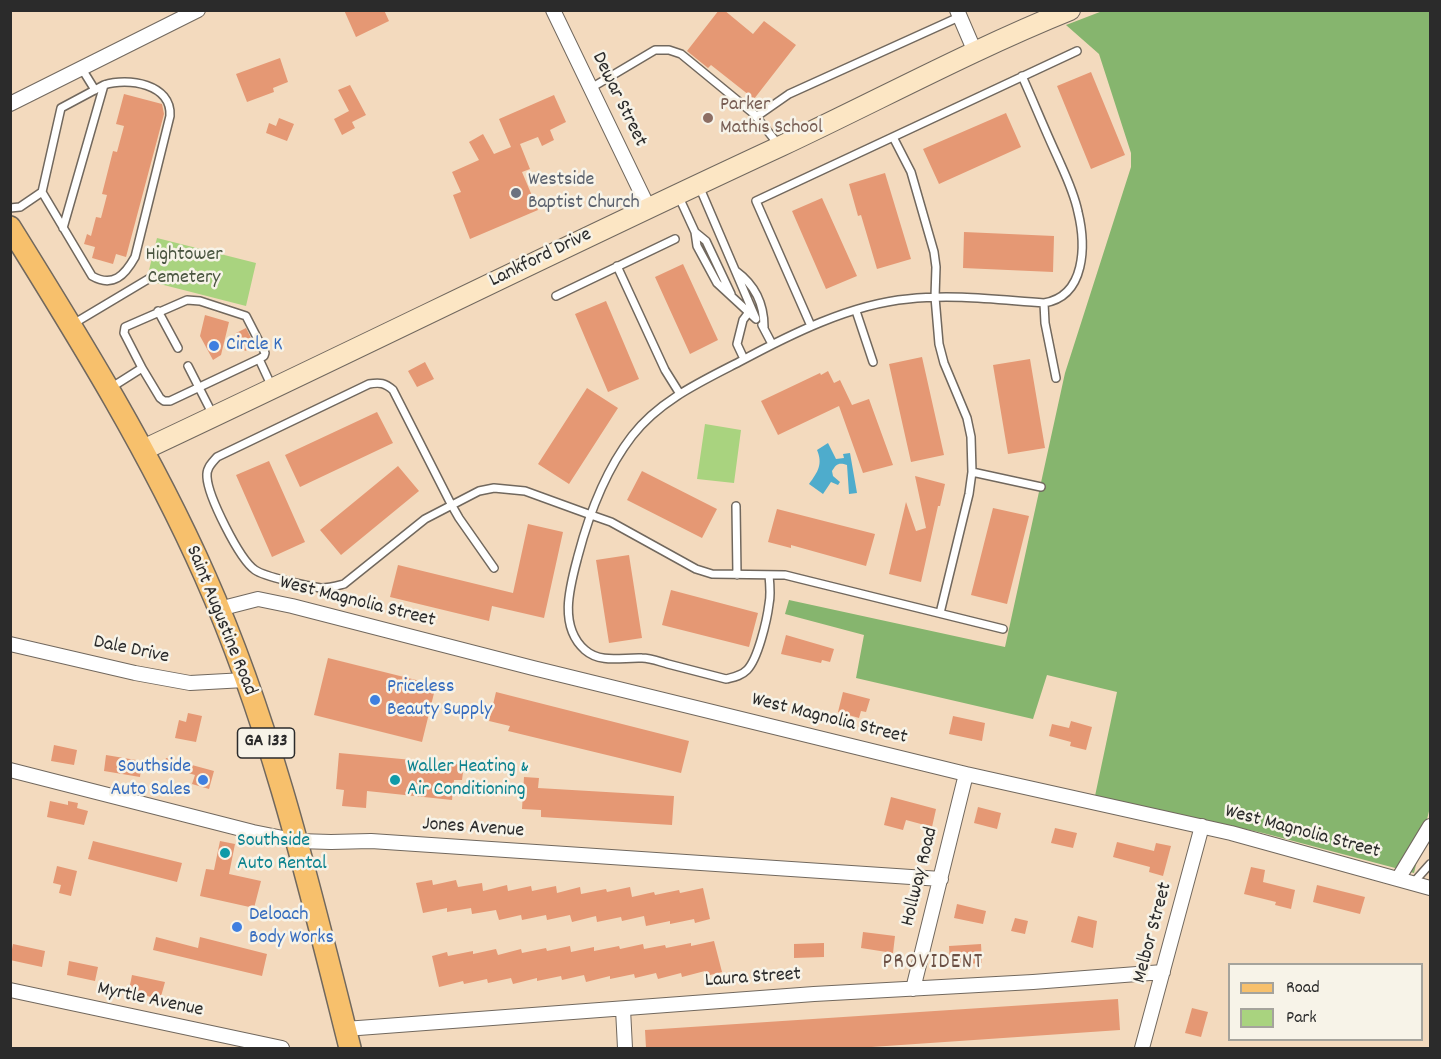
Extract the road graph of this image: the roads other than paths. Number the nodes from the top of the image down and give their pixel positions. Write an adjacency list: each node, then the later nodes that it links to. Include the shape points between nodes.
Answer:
1 (198, 10): 7 (street)
2 (553, 10): 10 (street, Dewar Street)
3 (1070, 10): 6 (main road, Lankford Drive)
4 (958, 14): 6 (street); 13 (lane, via 789,94)
5 (1077, 51): 8 (lane)
6 (975, 52): 15 (main road, Lankford Drive)
7 (82, 69): 11 (lane); 12 (street)
8 (1022, 76): 14 (lane); 29 (lane, via 1071,190 1081,229 1080,269 1074,284 1054,301)
9 (104, 85): 11 (lane); 22 (lane); 22 (lane, via 123,81 149,87 160,92 171,105 135,257 117,279 100,280 92,276)
10 (591, 88): 13 (lane, via 655,50 669,50 681,54); 19 (street, Dewar Street)
11 (95, 90): 17 (lane, via 61,108)
12 (10, 104)
13 (756, 117): 15 (lane)
14 (893, 137): 28 (lane, via 911,172 934,252); 35 (lane, via 756,201)
15 (780, 146): 16 (main road, Lankford Drive)
16 (698, 183): 18 (main road, Lankford Drive); 25 (lane)
17 (42, 192): 20 (lane, via 20,207); 22 (lane)
18 (677, 193): 19 (main road, Lankford Drive); 32 (lane, via 706,265 717,283)
19 (648, 207): 47 (main road, Lankford Drive)
20 (10, 208)
21 (10, 227): 34 (main road, Saint Augustine Road / GA 133)
22 (63, 228)
23 (675, 239): 24 (lane)
24 (617, 267): 27 (lane); 48 (lane)
25 (735, 271): 33 (lane); 36 (lane, via 749,280 764,310)
26 (150, 278): 34 (lane)
27 (556, 296)
28 (935, 297): 29 (lane); 31 (lane, via 887,302); 51 (lane, via 939,344 971,436)
29 (1044, 303): 44 (lane)
30 (158, 311): 38 (lane); 39 (lane, via 195,300 242,314 265,352); 43 (lane, via 124,330)
31 (856, 311): 35 (lane); 41 (lane)
32 (748, 312): 33 (lane); 40 (lane, via 737,344)
33 (756, 319): 36 (lane)
34 (71, 326): 46 (main road, Saint Augustine Road / GA 133)
35 (811, 326): 37 (lane)
36 (764, 327): 37 (lane)
37 (772, 344): 40 (lane)
38 (178, 348)
39 (259, 359): 45 (lane); 47 (lane)
40 (744, 359): 48 (lane)
41 (873, 362)
42 (188, 366): 45 (lane)
43 (142, 368): 45 (lane, via 164,401); 46 (lane)
44 (1056, 378)
45 (199, 387): 49 (lane)
46 (109, 389): 50 (main road, Saint Augustine Road / GA 133)
47 (273, 389): 49 (main road, Lankford Drive)
48 (680, 394): 55 (lane, via 632,436 604,482)
49 (214, 417): 50 (main road, Lankford Drive)
50 (143, 450): 59 (main road, Saint Augustine Road / GA 133)
51 (972, 472): 52 (lane); 60 (lane)
52 (1041, 487)
53 (451, 504): 53 (lane, via 393,390 380,382 217,457 207,476 227,532 250,566 267,575 321,588 344,584 425,519); 55 (lane, via 479,490 508,488); 56 (lane)
54 (736, 506): 57 (lane)
55 (591, 515): 57 (lane, via 696,569); 58 (lane, via 571,582 568,608 577,641 601,658 645,658 726,679 739,676 753,662 757,651 770,603)
56 (494, 568)
57 (737, 575): 58 (lane)
58 (769, 575): 60 (lane, via 797,578)
59 (219, 609): 63 (main road, Saint Augustine Road / GA 133); 65 (street, West Magnolia Street, via 258,599 292,606)
60 (940, 613): 61 (lane)
61 (1003, 629)
62 (10, 644): 63 (street, Dale Drive, via 190,683)
63 (245, 680): 68 (main road, Saint Augustine Road / GA 133)
64 (10, 770): 68 (street, Jones Avenue)
65 (966, 774): 66 (street, West Magnolia Street); 70 (street, Hollway Road)
66 (1202, 826): 71 (street, West Magnolia Street); 74 (street, Melbor Street)
67 (1431, 826): 71 (street)
68 (298, 841): 70 (street, Jones Avenue, via 371,841); 78 (main road, Saint Augustine Road / GA 133)
69 (1431, 864): 72 (lane)
70 (940, 879): 75 (street, Hollway Road)
71 (1398, 879): 72 (street, West Magnolia Street)
72 (1413, 883): 73 (street, West Magnolia Street)
73 (1431, 888)
74 (1163, 972): 75 (street, Laura Street); 81 (street, Melbor Street)
75 (913, 989): 77 (street, Laura Street)
76 (10, 990): 79 (street, Myrtle Avenue)
77 (623, 1009): 78 (street, Laura Street); 80 (street)
78 (348, 1039)
79 (282, 1048)
80 (625, 1048)
81 (1142, 1048)

